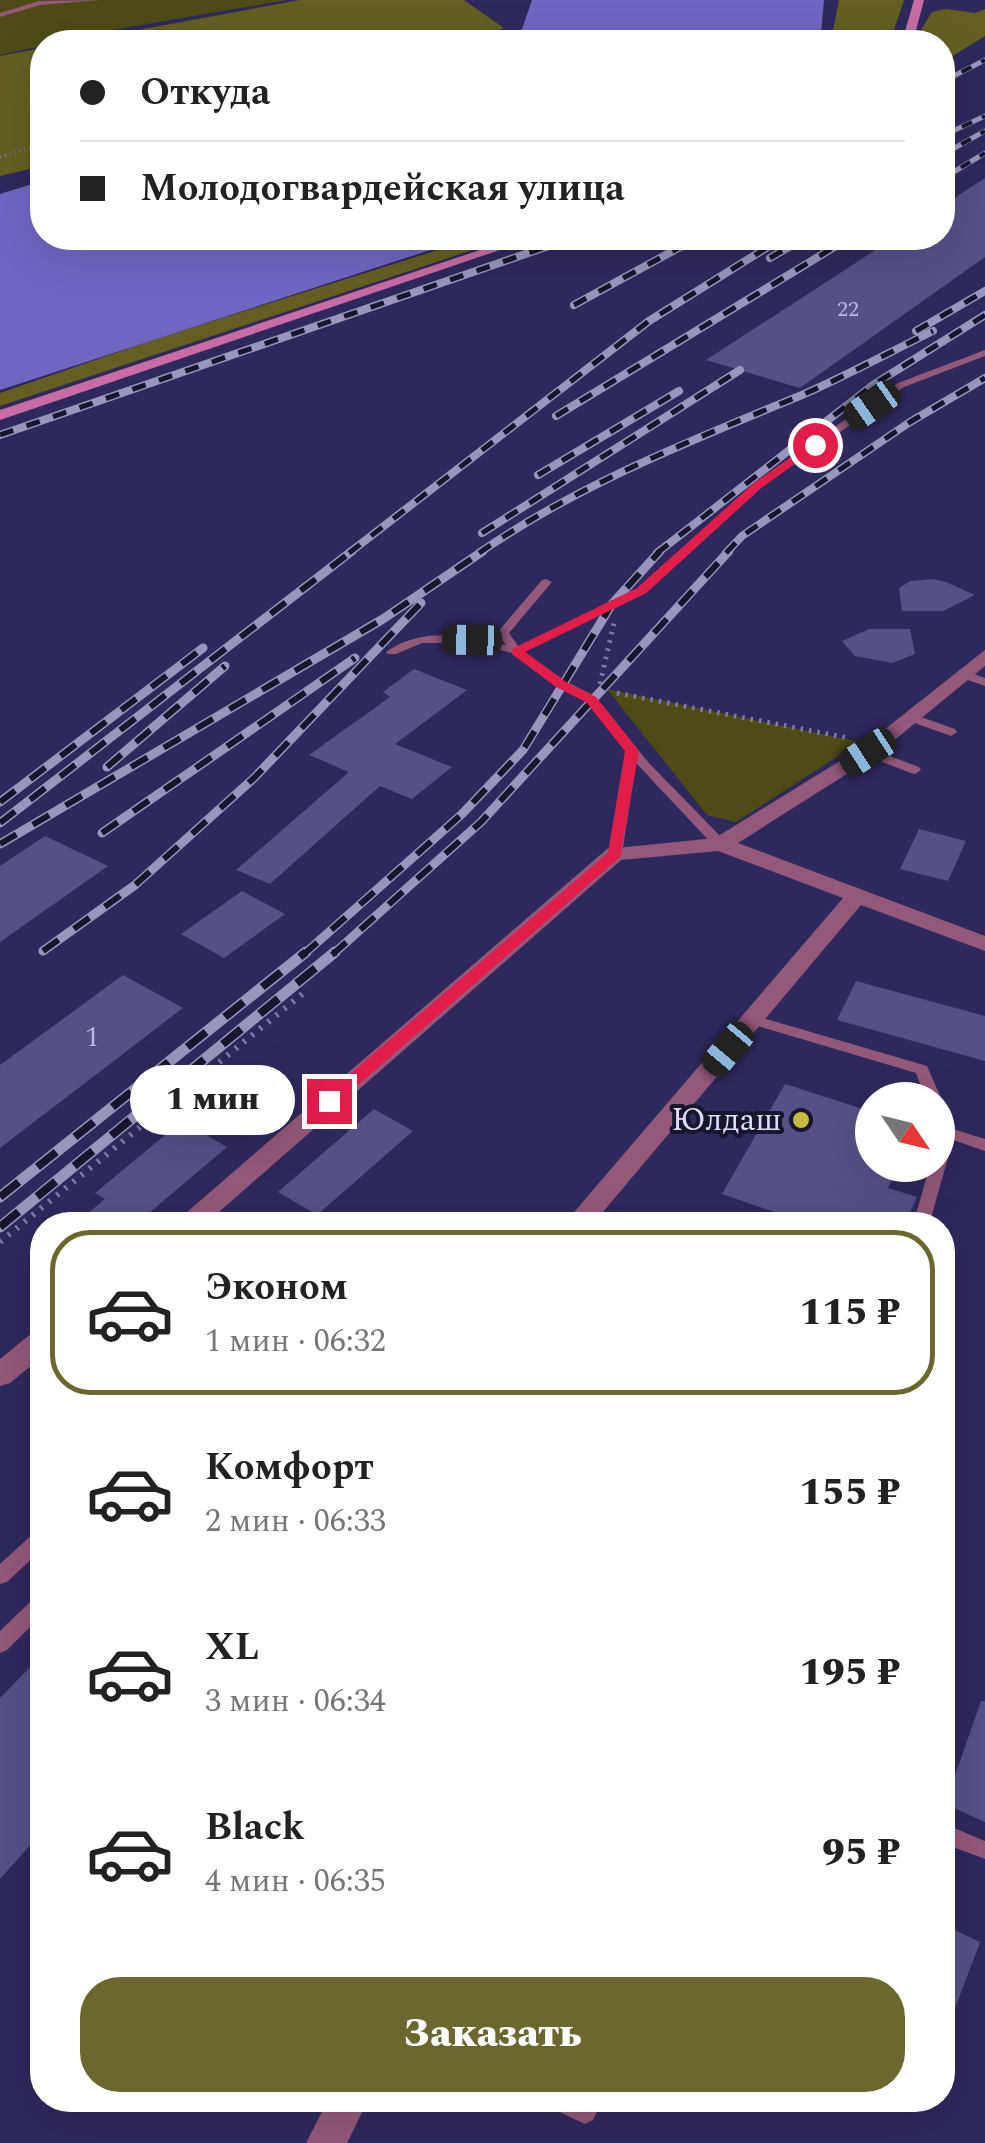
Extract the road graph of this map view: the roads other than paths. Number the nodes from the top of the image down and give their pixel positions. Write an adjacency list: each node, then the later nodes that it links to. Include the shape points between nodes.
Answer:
1 (97, 0): 3 (lane, via 39,3)
2 (919, 0): 4 (main road)
3 (0, 14)
4 (910, 30)
5 (492, 250): 7 (main road)
6 (985, 354): 10 (lane, via 900,385 758,486 642,591)
7 (0, 415)
8 (546, 582): 10 (lane, via 503,632)
9 (392, 652): 10 (lane, via 420,639 472,640)
10 (516, 652): 16 (lane, via 591,700)
11 (985, 656): 12 (street)
12 (974, 678): 13 (street)
13 (910, 718): 14 (lane); 15 (street)
14 (951, 732)
15 (873, 748): 17 (lane); 18 (street)
16 (632, 751): 18 (lane); 19 (lane)
17 (916, 770)
18 (720, 844): 19 (street); 20 (street)
19 (615, 854): 27 (street)
20 (856, 898): 21 (street); 22 (street)
21 (985, 944)
22 (753, 1020): 23 (lane, via 922,1070); 28 (street)
23 (927, 1082)
24 (955, 1136): 25 (lane)
25 (985, 1145)
26 (933, 1182): 29 (lane)
27 (201, 1212)
28 (588, 1212)
29 (925, 1212)
30 (30, 1351): 31 (street)
31 (0, 1375)
32 (30, 1549): 33 (lane)
33 (0, 1576)
34 (30, 1616): 35 (lane)
35 (0, 1644)
36 (955, 1838): 37 (lane)
37 (983, 1850)
38 (343, 2112): 39 (street)
39 (326, 2143)

